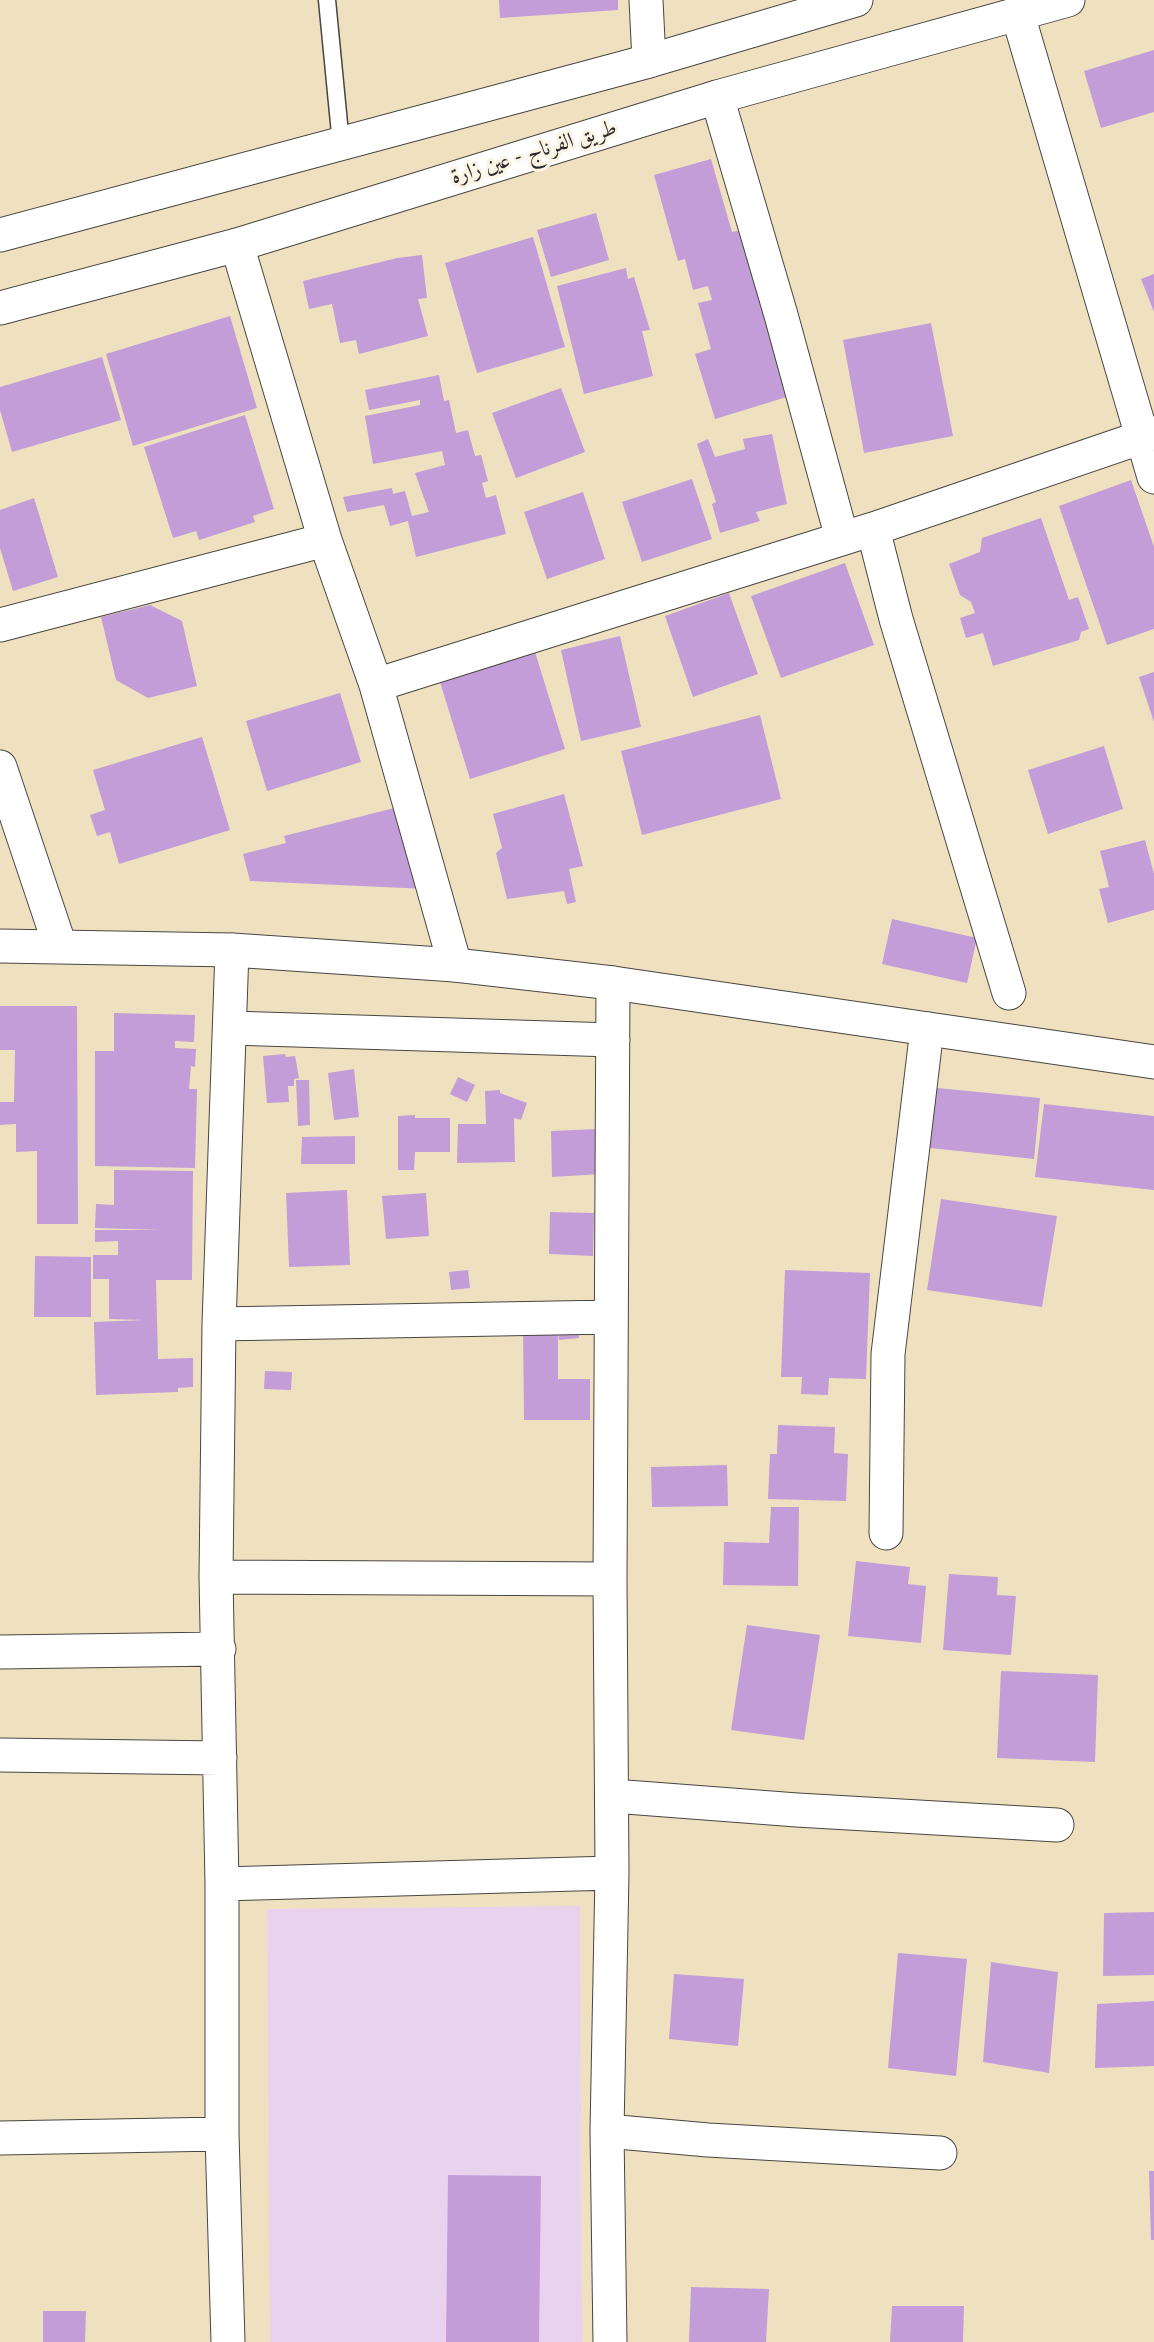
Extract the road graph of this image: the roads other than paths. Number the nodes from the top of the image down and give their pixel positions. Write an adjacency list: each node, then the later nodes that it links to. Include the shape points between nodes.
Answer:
1 (327, 0): 8 (lane)
2 (646, 0): 6 (street)
3 (856, 0): 6 (street)
4 (1068, 0): 5 (street, طريق الفرناج - عين زارة)
5 (1018, 15): 7 (street, طريق الفرناج - عين زارة); 12 (street)
6 (650, 61): 8 (street)
7 (717, 97): 10 (street, طريق الفرناج - عين زارة); 15 (street)
8 (340, 144): 9 (street)
9 (0, 235)
10 (237, 245): 11 (street, طريق الفرناج - عين زارة); 16 (street)
11 (0, 308)
12 (1148, 435): 13 (street); 14 (street)
13 (1154, 477)
14 (873, 530): 15 (street); 25 (street, via 896,619)
15 (842, 538): 18 (street)
16 (325, 540): 17 (street); 18 (street)
17 (0, 625)
18 (376, 685): 23 (street)
19 (0, 766): 21 (street)
20 (0, 946): 21 (street)
21 (60, 946): 22 (street)
22 (232, 950): 23 (street); 26 (street)
23 (454, 965): 24 (street)
24 (613, 983): 27 (street); 28 (street)
25 (1009, 993)
26 (231, 1028): 28 (street); 31 (street)
27 (927, 1029): 29 (street); 32 (street, via 888,1354)
28 (613, 1040): 30 (street)
29 (1154, 1062)
30 (610, 1317): 31 (street); 34 (street)
31 (219, 1324): 33 (street)
32 (886, 1533)
33 (216, 1577): 34 (street); 35 (street)
34 (610, 1579): 39 (street)
35 (219, 1649): 36 (street); 38 (street)
36 (0, 1652)
37 (0, 1755): 38 (street)
38 (220, 1758): 42 (street)
39 (613, 1796): 40 (street); 41 (street)
40 (1057, 1825)
41 (612, 1873): 42 (street); 43 (street)
42 (222, 1884): 44 (street)
43 (607, 2130): 46 (street, via 708,2140); 48 (street)
44 (222, 2134): 45 (street); 47 (street)
45 (0, 2138)
46 (940, 2153)
47 (228, 2342)
48 (610, 2342)

